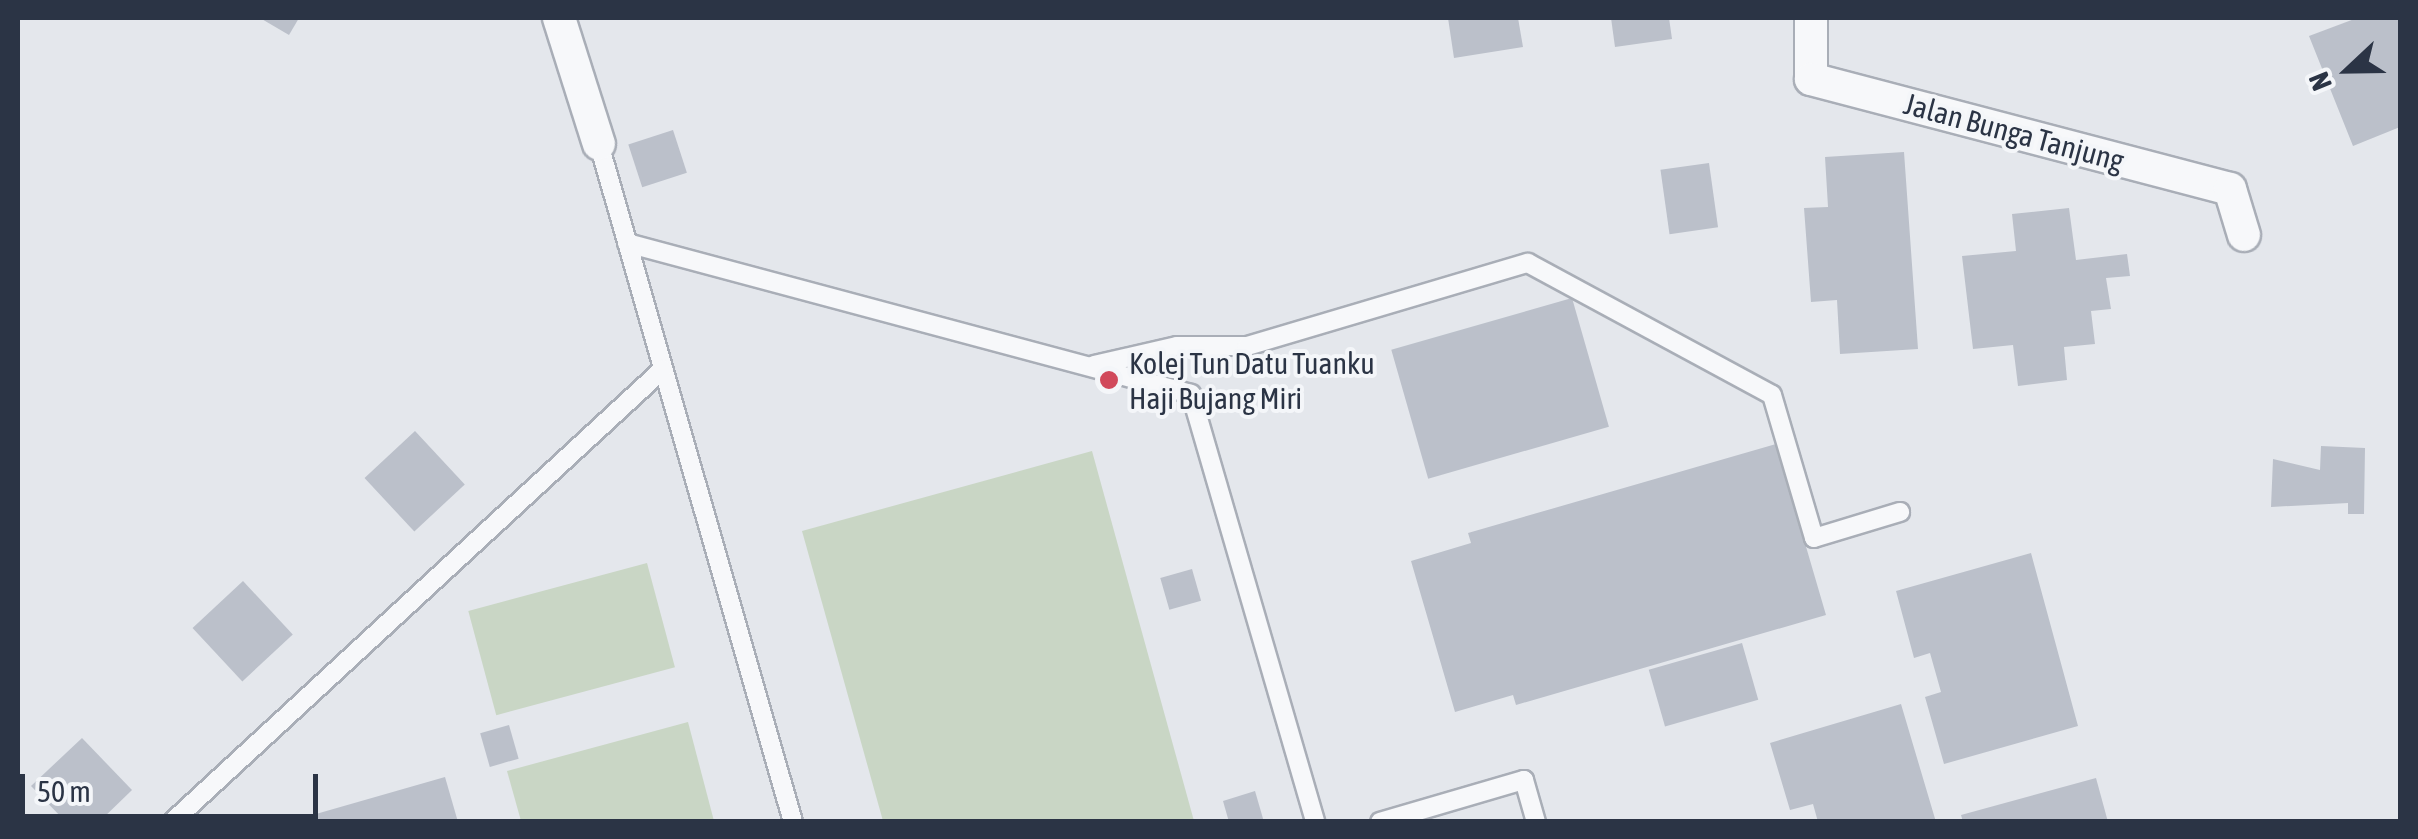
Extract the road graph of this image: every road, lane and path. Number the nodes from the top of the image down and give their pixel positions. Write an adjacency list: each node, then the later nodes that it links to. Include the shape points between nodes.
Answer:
1 (559, 18): 3 (street)
2 (1810, 18): 4 (street, Jalan Bunga Tanjung, via 1812,79 2230,189)
3 (598, 144): 5 (lane)
4 (2244, 236)
5 (627, 242): 6 (lane); 7 (lane)
6 (1088, 366): 8 (lane, via 1176,346 1247,346 1528,263 1772,395 1814,538); 11 (lane, via 1191,394)
7 (663, 369): 9 (lane); 10 (lane)
8 (1900, 512)
9 (172, 822)
10 (793, 822)
11 (1315, 822)
12 (1380, 822): 13 (lane, via 1524,780)
13 (1536, 822)

